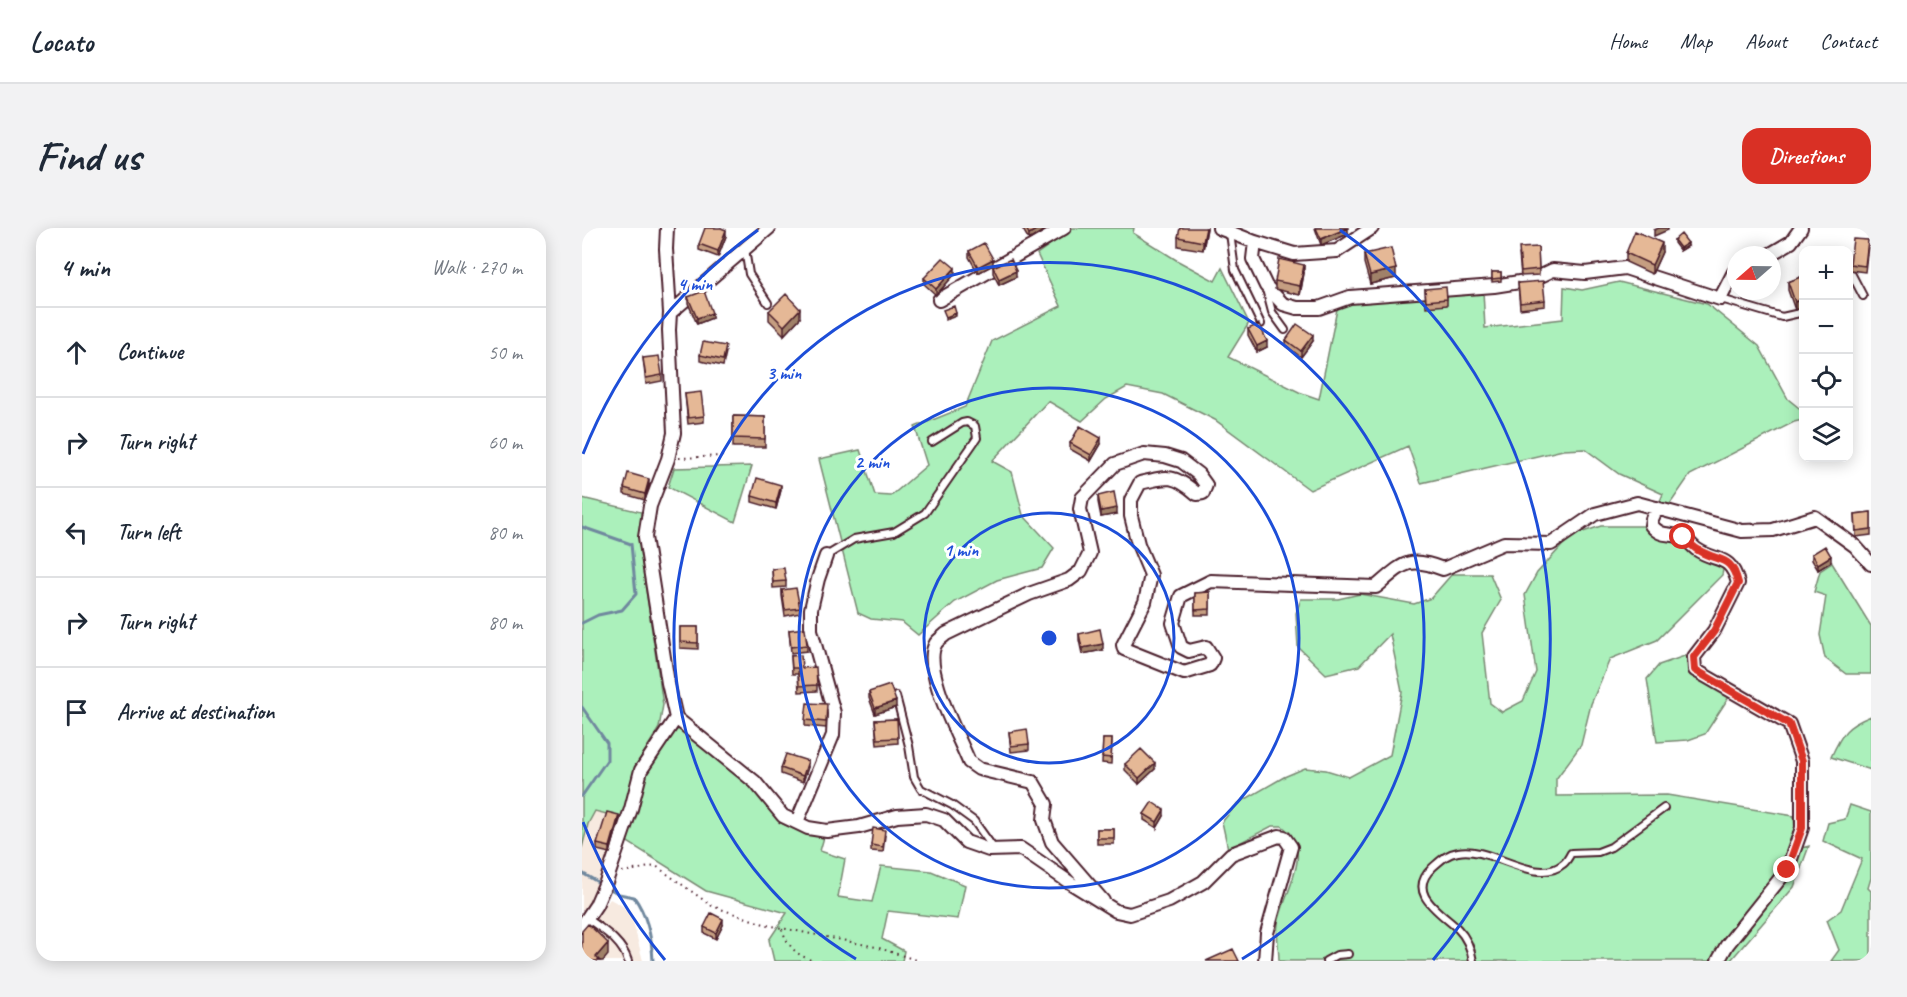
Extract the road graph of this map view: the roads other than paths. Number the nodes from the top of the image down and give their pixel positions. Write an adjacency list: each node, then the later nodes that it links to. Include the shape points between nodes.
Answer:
1 (668, 228): 17 (street)
2 (769, 228): 9 (street)
3 (1372, 228): 7 (street, via 1337,251 1294,254)
4 (1802, 228): 8 (street)
5 (1060, 229): 15 (street)
6 (1224, 230): 7 (street); 19 (lane, via 1235,270)
7 (1255, 242): 11 (street, via 1253,260)
8 (1781, 248)
9 (745, 249): 16 (lane, via 748,274); 17 (street)
10 (1853, 277): 13 (lane)
11 (1266, 286): 14 (street, via 1283,304 1318,308 1350,297 1532,280 1553,270 1586,273 1625,268); 20 (lane, via 1272,312)
12 (1727, 287): 14 (street)
13 (1863, 296)
14 (1720, 299): 18 (lane, via 1782,317)
15 (939, 300)
16 (768, 303)
17 (670, 313): 26 (street, via 674,433 650,506 645,537)
18 (1799, 313)
19 (1261, 324)
20 (1285, 330)
21 (932, 442): 23 (lane, via 962,423 975,426 977,438 925,513 894,532 854,539)
22 (1657, 508): 24 (street, via 1742,531 1773,530 1815,517 1855,546); 30 (street, via 1638,503 1595,514 1551,544 1504,543 1443,569 1424,561 1402,565 1376,587 1211,581 1181,596 1175,614 1173,623 1181,647 1189,651 1206,647 1214,658 1210,665 1184,673 1124,650 1145,602 1151,575 1138,544 1131,500 1140,483 1168,477 1185,483 1197,494 1203,493 1206,485 1181,461 1165,456 1144,454 1115,464 1082,498 1080,509 1090,553 1081,571 1069,580 1029,594 946,634 935,644 932,662 934,679 969,762 979,769 1033,782 1046,804 1044,820 1052,842); 37 (street, via 1651,525 1657,532 1683,537 1698,550 1728,562 1738,583 1714,631 1694,657 1695,670 1789,724 1802,761 1802,828 1787,870 1726,945)
23 (826, 556): 28 (street, via 811,609 811,630 834,713 834,735)
24 (1871, 564)
25 (896, 696): 29 (lane, via 914,777 921,789 974,821)
26 (676, 718): 28 (street, via 755,782 783,816); 31 (street, via 641,770 608,878)
27 (1664, 808): 36 (lane, via 1611,847 1598,852 1571,853 1562,865 1545,871 1520,868 1468,850 1446,854 1426,874 1422,889 1430,906 1459,930 1471,949)
28 (796, 822): 29 (street, via 827,831 926,814 944,820 966,842)
29 (994, 849): 30 (street, via 1022,849)
30 (1103, 901): 34 (street, via 1130,914 1169,901 1203,882 1231,854 1284,837 1291,847 1267,933)
31 (584, 922): 33 (lane, via 611,936 626,952)
32 (1348, 954): 35 (lane)
33 (628, 961)
34 (1266, 961)
35 (1326, 961)
36 (1473, 961)
37 (1718, 961)

